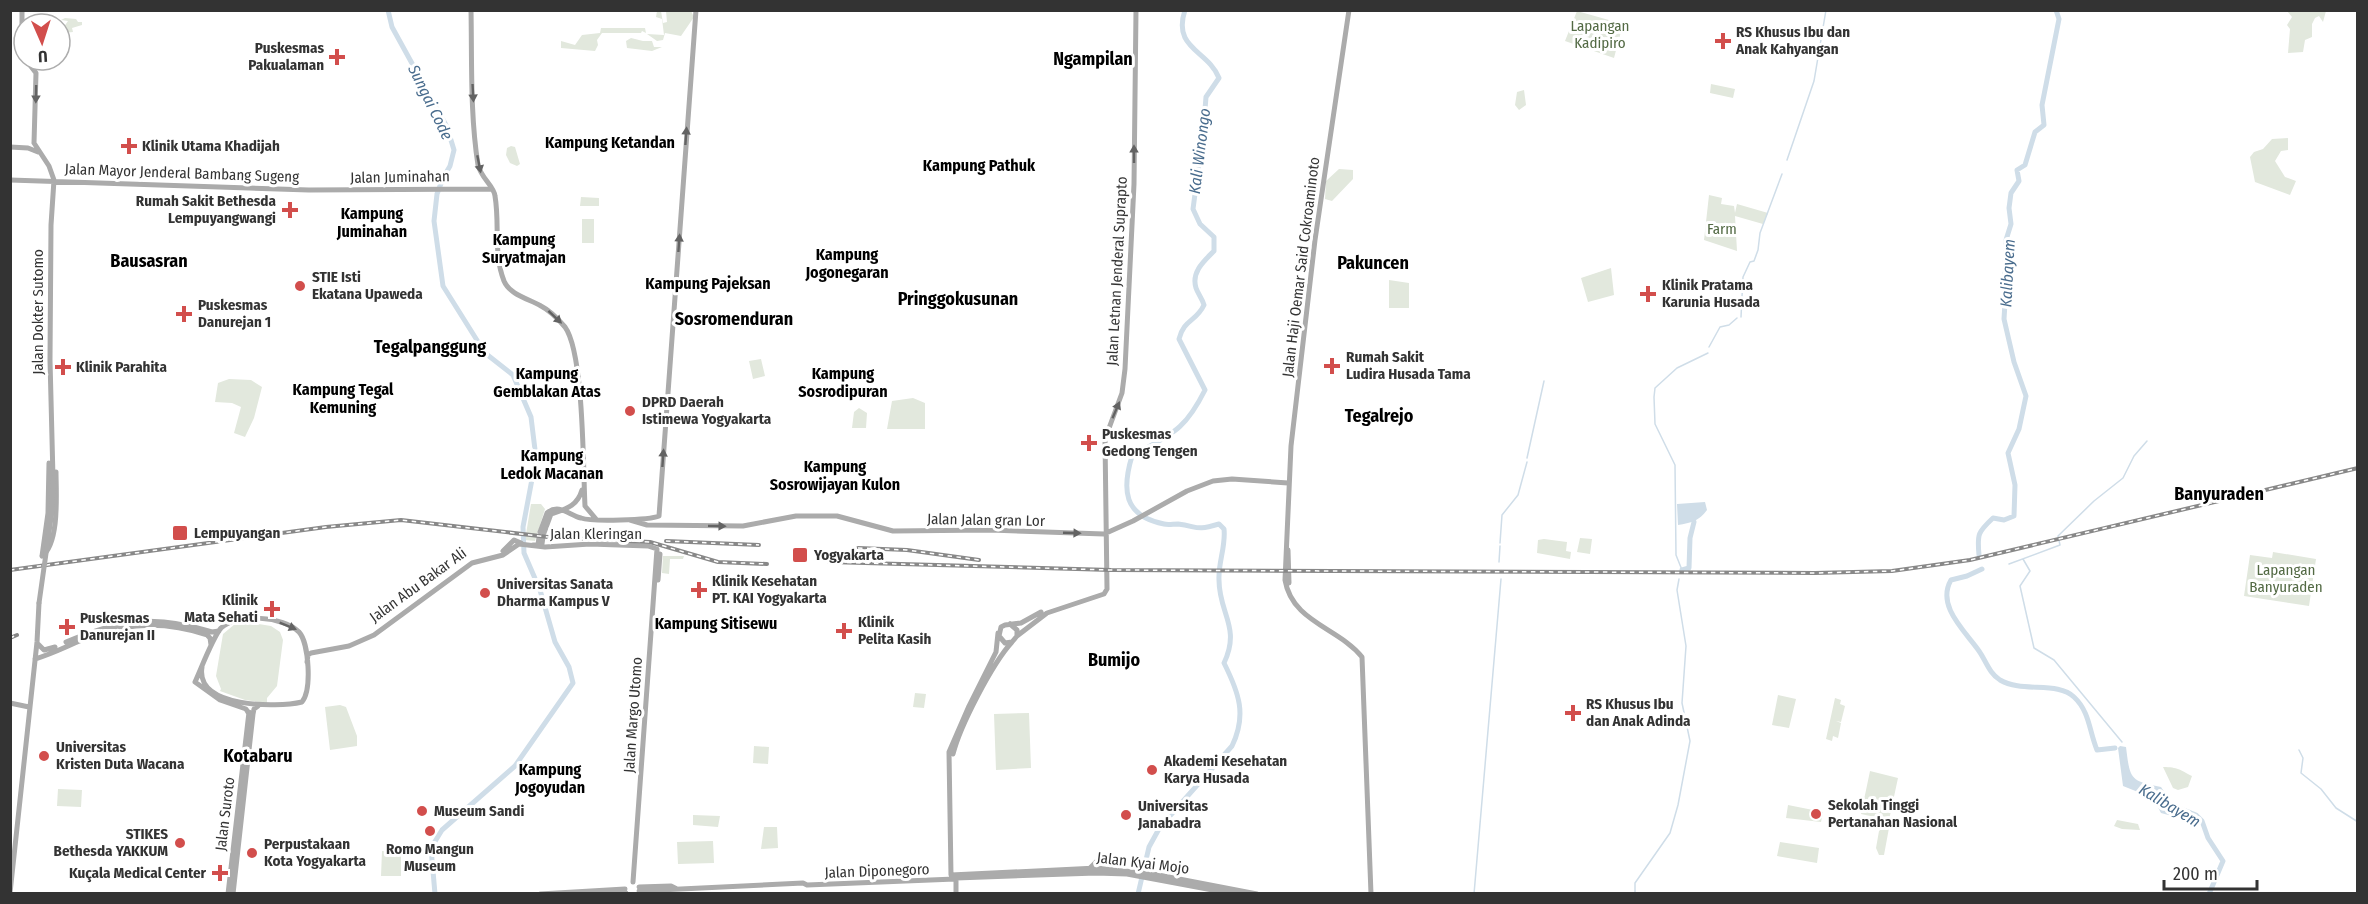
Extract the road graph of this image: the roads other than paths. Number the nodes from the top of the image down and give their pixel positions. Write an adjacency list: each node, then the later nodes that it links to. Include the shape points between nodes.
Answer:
1 (471, 10): 12 (main road, one-way to 12, via 477,147 479,168)
2 (696, 10): 21 (main road, one-way to 2, via 659,516)
3 (1136, 10): 22 (main road, Jalan Letnan Jenderal Suprapto, one-way to 3, via 1105,439 1121,397 1125,369 1134,184)
4 (1349, 10): 17 (main road, Jalan Haji Oemar Said Cokroaminoto, via 1314,248)
5 (35, 72): 6 (main road, one-way to 6)
6 (34, 143): 8 (main road); 9 (main road)
7 (10, 147): 8 (main road)
8 (28, 148): 9 (main road)
9 (40, 153): 11 (main road)
10 (10, 180): 11 (main road, Jalan Mayor Jenderal Bambang Sugeng)
11 (54, 180): 15 (main road, Jalan Mayor Jenderal Bambang Sugeng); 16 (main road, Jalan Dokter Sutomo)
12 (486, 182): 13 (main road); 14 (main road)
13 (481, 188): 14 (main road, Jalan Juminahan); 15 (main road, Jalan Juminahan)
14 (491, 189): 18 (main road, one-way to 18, via 496,196 498,260 507,286 543,307 571,338 579,385)
15 (309, 190)
16 (52, 443): 16 (main road, Jalan Dokter Sutomo, via 56,458 56,514 51,547 42,556); 33 (main road, Jalan Dokter Sutomo, bridge, via 52,511)
17 (1288, 483): 22 (main road, via 1222,480 1200,485 1134,521); 65 (main road, Jalan Haji Oemar Said Cokroaminoto, via 1289,582 1293,599 1304,614 1362,657)
18 (583, 485): 19 (main road, via 577,501); 20 (main road, via 585,507)
19 (565, 510): 20 (main road, via 582,519); 24 (main road, via 551,514 542,544)
20 (597, 520): 21 (main road)
21 (630, 520): 22 (main road, Jalan Jalan gran Lor, one-way to 22, via 645,525 746,526 800,515 839,516 893,531)
22 (1105, 532): 28 (main road, via 1102,589 1022,623); 32 (main road, via 1106,592 1047,613)
23 (519, 544): 24 (main road, Jalan Kleringan); 35 (main road, Jalan Abu Bakar Ali, via 514,540 504,550 469,561 368,635 330,647 310,649); 38 (main road, Jalan Abu Bakar Ali, via 503,555 472,563 374,636 345,647 311,652)
24 (536, 546): 25 (main road, Jalan Kleringan, via 590,544)
25 (656, 550): 26 (main road); 51 (main road, Jalan Margo Utomo)
26 (658, 580)
27 (150, 622): 29 (main road); 33 (main road, via 101,628 49,649 40,648); 37 (main road, via 100,633)
28 (1010, 624): 31 (main road, via 1000,627); 32 (main road, via 1017,630)
29 (183, 626): 30 (main road); 36 (main road, via 208,636)
30 (219, 631): 35 (main road, one-way to 35, via 239,619 264,618 294,628); 36 (main road)
31 (998, 633): 34 (main road, via 1002,642); 50 (main road, via 996,652 949,752)
32 (1017, 636): 34 (main road)
33 (37, 642): 37 (main road, Jalan Dokter Sutomo)
34 (1012, 642): 50 (main road, via 982,689 953,753)
35 (304, 643): 38 (main road)
36 (212, 647): 39 (main road)
37 (36, 659): 43 (main road, Jalan Dokter Sutomo)
38 (307, 662): 42 (main road, via 308,683 302,702 277,708)
39 (202, 667): 41 (main road, via 201,677 206,685 224,697); 44 (main road, via 197,684)
40 (10, 703): 43 (main road)
41 (244, 703): 42 (main road); 44 (main road)
42 (260, 705): 53 (main road, Jalan Suroto, via 253,714)
43 (29, 707): 56 (main road, Jalan Dokter Sutomo)
44 (249, 714): 58 (main road, Jalan Suroto)
45 (1088, 869): 46 (main road, Jalan Kyai Mojo); 46 (main road, via 1100,860); 48 (main road, Jalan Kyai Mojo)
46 (1109, 869): 47 (main road, Jalan Kyai Mojo)
47 (1127, 872): 48 (main road, Jalan Kyai Mojo); 49 (main road, Jalan Kyai Mojo)
48 (1014, 874): 50 (main road, Jalan Kyai Mojo)
49 (1152, 876): 63 (main road, Jalan Kyai Mojo); 64 (main road, Jalan Kyai Mojo)
50 (953, 877): 52 (main road, Jalan Diponegoro); 62 (main road)
51 (633, 882): 52 (main road); 55 (main road, via 627,884)
52 (638, 890)
53 (234, 892)
54 (589, 892): 55 (main road); 57 (main road); 60 (main road)
55 (626, 892): 61 (main road)
56 (10, 893)
57 (563, 893): 59 (main road)
58 (228, 894)
59 (540, 894)
60 (604, 894)
61 (616, 894)
62 (954, 894)
63 (1234, 894)
64 (1257, 894)
65 (1371, 894)

